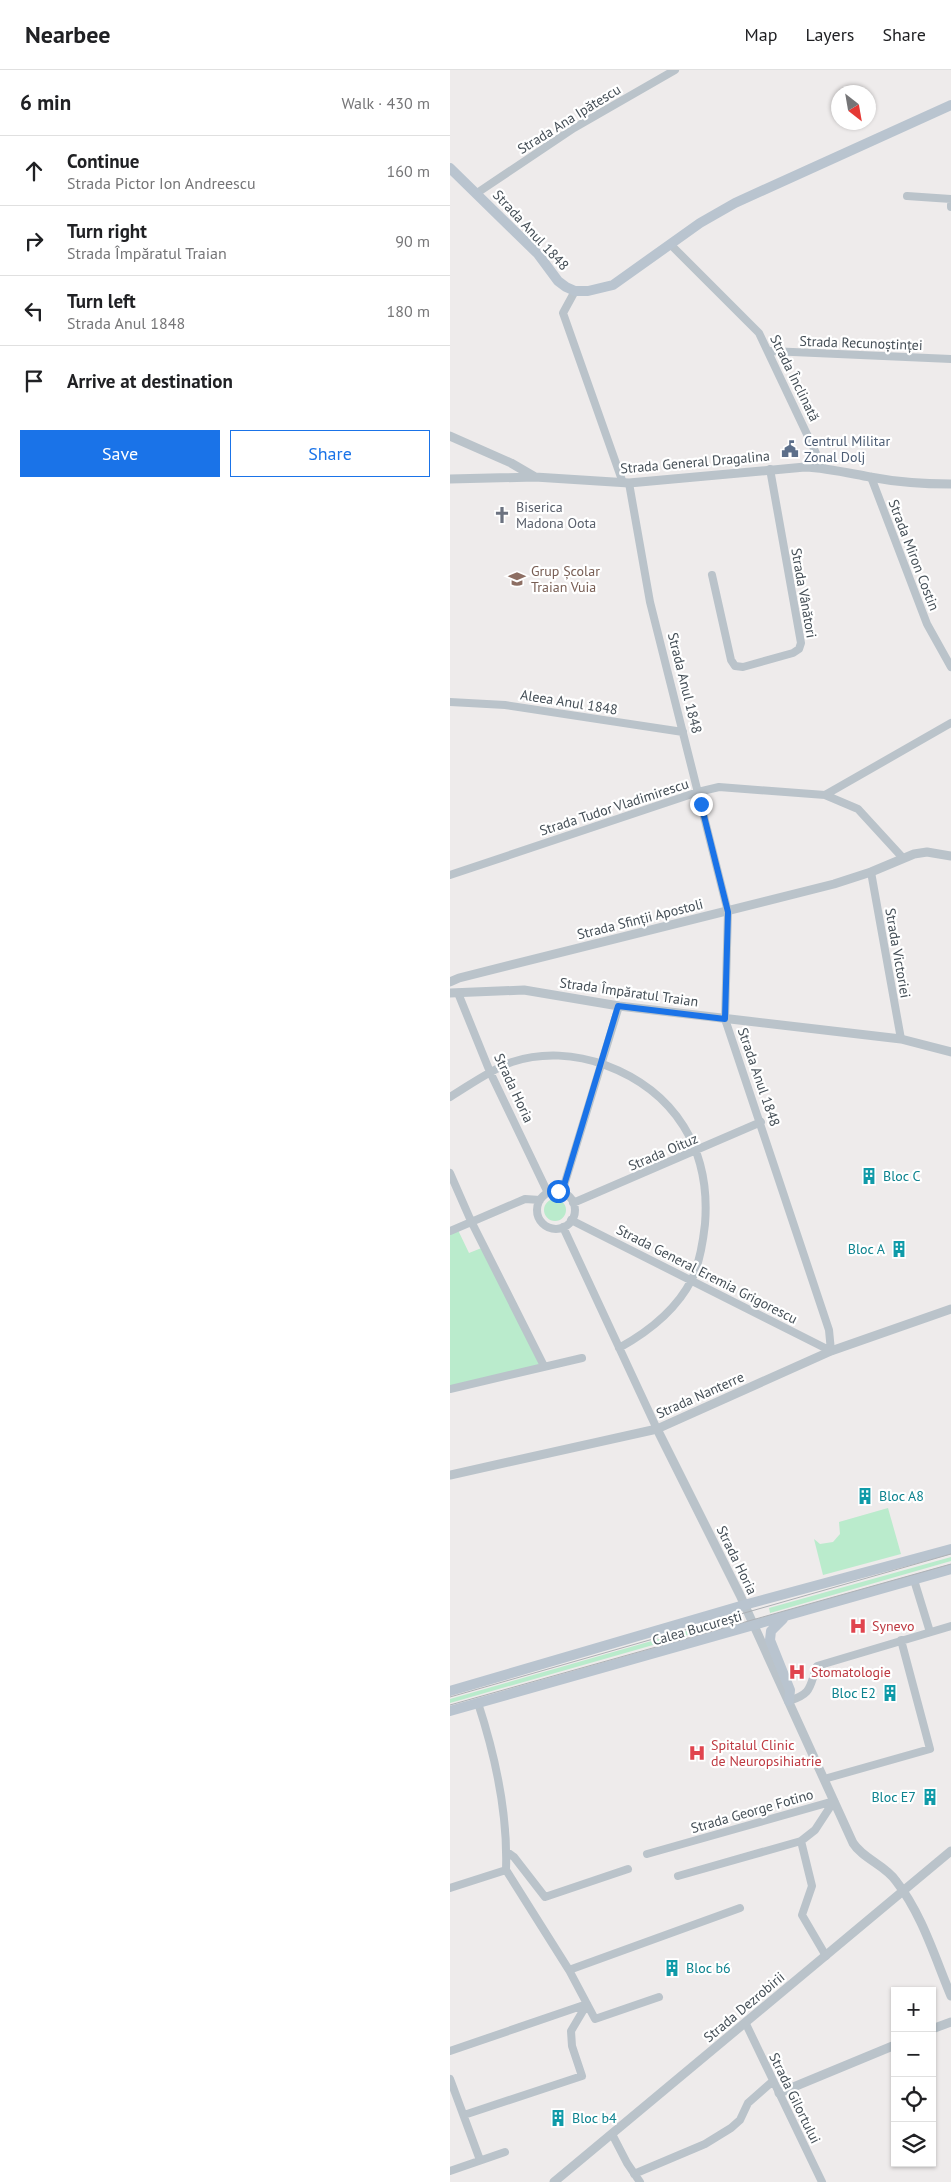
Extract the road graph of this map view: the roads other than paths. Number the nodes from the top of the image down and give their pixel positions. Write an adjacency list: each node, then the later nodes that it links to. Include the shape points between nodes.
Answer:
1 (675, 70): 5 (street, Strada Ana Ipătescu, via 574,128)
2 (951, 105): 3 (main road)
3 (946, 111): 8 (main road, via 735,203)
4 (450, 168): 5 (main road, Strada Anul 1848)
5 (477, 193): 9 (main road, Strada Anul 1848, via 538,254 558,281)
6 (907, 196): 7 (street)
7 (951, 198)
8 (670, 244): 9 (main road, via 613,286); 10 (street, Strada Înclinată, via 759,333)
9 (575, 291): 18 (street, Strada Anul 1848, via 562,313)
10 (770, 351): 11 (street, Strada Recunoștinței); 13 (street, Strada Înclinată)
11 (951, 359)
12 (450, 436): 15 (street, Strada General Dragalina, via 512,463)
13 (823, 468): 14 (street, Strada General Dragalina); 16 (street, Strada General Dragalina)
14 (770, 469): 18 (street, Strada General Dragalina); 20 (street, Strada Vânători, via 801,643 799,650 743,667 735,666)
15 (535, 477): 17 (street); 18 (street, Strada General Dragalina)
16 (871, 477): 19 (street, Strada General Dragalina); 21 (street, Strada Miron Costin, via 927,624)
17 (450, 479)
18 (626, 483): 24 (street, Strada Anul 1848, via 650,602)
19 (951, 484)
20 (712, 575)
21 (951, 667)
22 (450, 702): 24 (street, Aleea Anul 1848, via 505,705)
23 (951, 723): 26 (street)
24 (683, 732): 25 (street, Strada Anul 1848)
25 (698, 792): 26 (street, Strada Tudor Vladimirescu, via 719,787); 30 (street, Strada Tudor Vladimirescu); 31 (street, Strada Anul 1848)
26 (825, 795): 28 (street, via 858,809)
27 (951, 856): 28 (street, Strada Sfinții Apostoli, via 927,852)
28 (902, 857): 29 (street, Strada Sfinții Apostoli)
29 (871, 872): 31 (street, Strada Sfinții Apostoli); 36 (street, Strada Victoriei)
30 (450, 875)
31 (728, 912): 32 (street, Strada Sfinții Apostoli); 35 (street, Strada Anul 1848)
32 (450, 982)
33 (454, 993): 34 (street, Strada Împăratul Traian, via 524,990); 39 (street, Strada Horia)
34 (618, 1006): 35 (street, Strada Împăratul Traian); 38 (street)
35 (725, 1019): 36 (street, Strada Împăratul Traian); 41 (street, Strada Anul 1848)
36 (901, 1039): 37 (street, Strada Împăratul Traian)
37 (951, 1052)
38 (601, 1063): 39 (street, via 571,1056 546,1055 513,1062); 42 (street, via 636,1079 665,1101 682,1122); 44 (street)
39 (490, 1072): 40 (street); 45 (street, Strada Horia)
40 (450, 1097)
41 (761, 1122): 42 (street, Strada Oituz); 55 (street, Strada Anul 1848, via 829,1330)
42 (696, 1152): 47 (street, Strada Oituz); 52 (street, via 703,1174 705,1217 702,1247)
43 (450, 1173): 49 (street)
44 (562, 1192): 45 (street); 47 (street)
45 (548, 1193): 46 (street)
46 (540, 1200): 49 (street, via 525,1199); 50 (street, via 537,1211 542,1222 552,1228)
47 (573, 1202): 48 (street, via 575,1209)
48 (571, 1220): 50 (street); 52 (street, Strada General Eremia Grigorescu)
49 (471, 1221): 51 (street); 57 (street)
50 (563, 1227): 54 (street, Strada Horia)
51 (450, 1231)
52 (692, 1280): 54 (street, via 653,1325); 55 (street, Strada General Eremia Grigorescu)
53 (951, 1309): 55 (street, Strada Nanterre)
54 (619, 1348): 59 (street, Strada Horia)
55 (831, 1351): 59 (street, Strada Nanterre)
56 (582, 1358): 57 (street)
57 (544, 1366): 58 (street)
58 (450, 1389)
59 (657, 1429): 60 (street, Strada Nanterre); 64 (street, Strada Horia)
60 (450, 1475)
61 (951, 1549): 64 (main road, Calea București)
62 (951, 1570): 63 (main road, Calea București)
63 (914, 1580): 65 (main road, Calea București); 68 (street)
64 (744, 1605): 66 (street, Strada Horia); 70 (main road, Calea București)
65 (786, 1617): 66 (main road, Calea București); 71 (main road, via 771,1632 770,1640 790,1690)
66 (753, 1626): 71 (street, Strada Horia); 72 (main road, Calea București)
67 (951, 1626): 68 (street)
68 (930, 1632): 69 (street)
69 (901, 1640): 71 (street, via 817,1666 809,1691 803,1697); 74 (street, via 930,1749)
70 (450, 1691)
71 (789, 1701): 74 (street, Strada Horia)
72 (478, 1703): 73 (main road, Calea București); 78 (street, via 494,1754)
73 (450, 1711)
74 (824, 1779): 75 (street, Strada Horia)
75 (834, 1801): 76 (street, Strada George Fotino, via 815,1830); 79 (street, Strada George Fotino); 84 (street, Strada Horia, via 856,1848 884,1867)
76 (801, 1841): 82 (street, Strada George Fotino); 86 (street, via 812,1886 802,1915)
77 (951, 1851): 84 (street, Strada Dezrobirii)
78 (507, 1852): 80 (street, via 545,1898); 81 (street)
79 (647, 1854)
80 (628, 1869)
81 (506, 1870): 83 (street); 87 (street)
82 (678, 1876)
83 (450, 1888)
84 (903, 1890): 86 (street, Strada Dezrobirii); 88 (street, Strada Horia)
85 (740, 1908): 87 (street)
86 (826, 1956): 92 (street, Strada Dezrobirii)
87 (569, 1970): 90 (street)
88 (951, 1996)
89 (659, 1997): 90 (street, via 595,2019)
90 (586, 2004): 95 (street); 99 (street, via 571,2031 572,2046 582,2076)
91 (951, 2022): 93 (street)
92 (746, 2024): 97 (street, Strada Gilortului); 100 (street, Strada Dezrobirii)
93 (936, 2028)
94 (891, 2047): 98 (street)
95 (450, 2051)
96 (450, 2079): 99 (street)
97 (773, 2081): 98 (street, Strada Gilortului); 104 (street, via 748,2102 740,2120 725,2132 705,2144)
98 (779, 2093): 107 (street, Strada Gilortului)
99 (464, 2115): 102 (street)
100 (612, 2134): 104 (street); 105 (street, Strada Dezrobirii)
101 (505, 2152): 102 (street)
102 (480, 2160): 103 (street)
103 (450, 2171)
104 (634, 2174): 106 (street)
105 (554, 2182)
106 (640, 2182)
107 (822, 2182)

